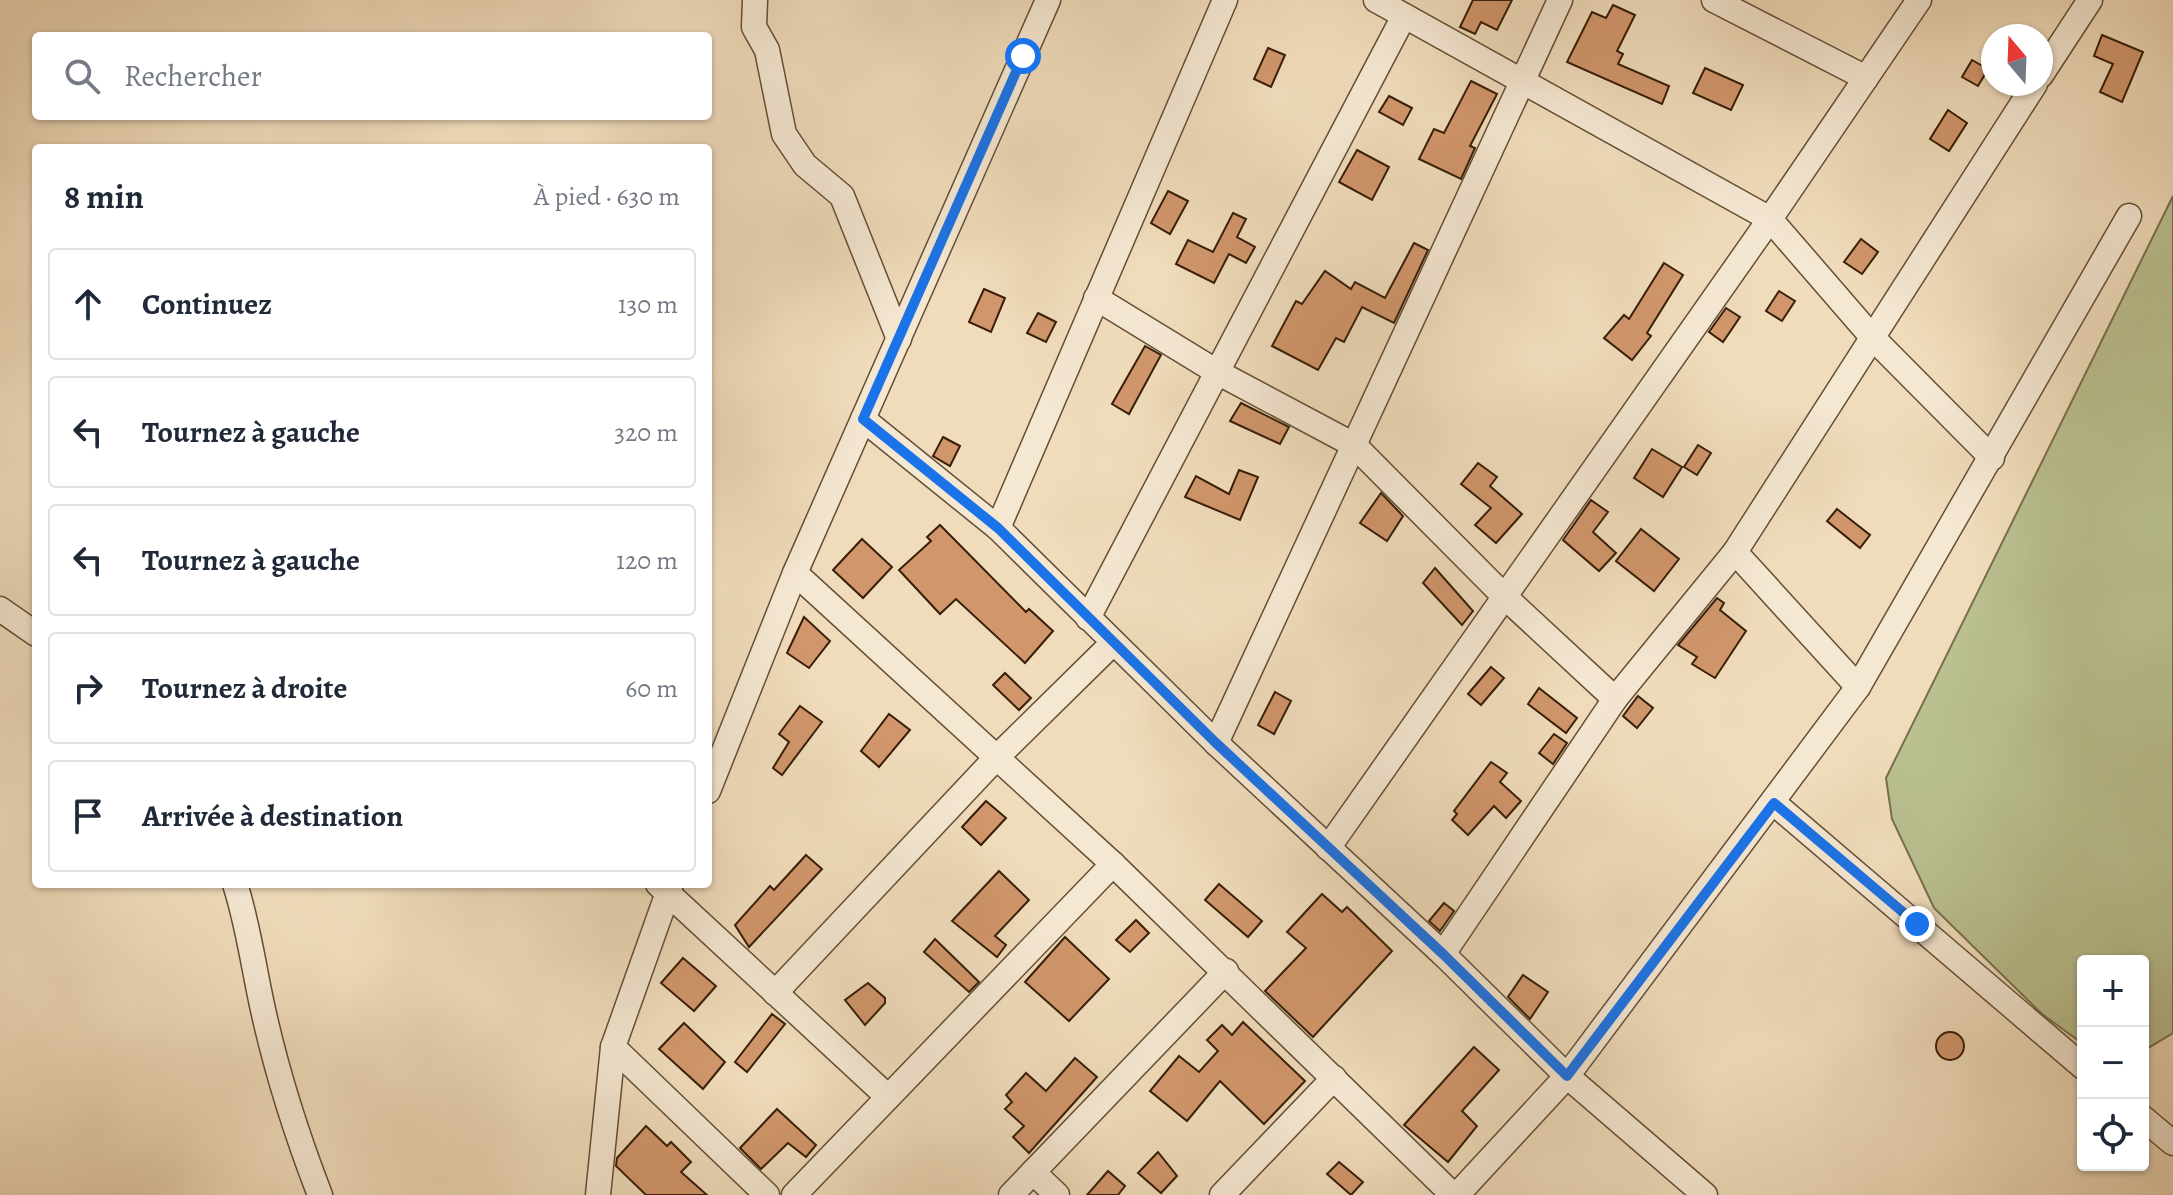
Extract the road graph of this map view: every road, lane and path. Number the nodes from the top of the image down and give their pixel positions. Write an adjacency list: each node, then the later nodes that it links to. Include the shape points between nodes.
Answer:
1 (755, 0): 18 (street, via 754,27 767,50 784,134 805,165 842,196)
2 (1048, 0): 18 (street)
3 (1225, 0): 16 (street)
4 (1376, 0): 9 (street)
5 (1560, 0): 12 (street)
6 (1714, 0): 11 (street)
7 (1919, 0): 11 (street)
8 (2087, 1): 10 (street)
9 (1404, 16): 12 (street); 19 (street)
10 (2053, 56)
11 (1866, 78): 15 (street)
12 (1522, 81): 15 (street); 21 (street)
13 (2027, 96): 17 (street)
14 (2129, 216): 22 (street)
15 (1770, 219): 17 (street); 26 (street)
16 (1096, 298): 19 (street); 23 (street)
17 (1872, 337): 22 (street); 24 (street)
18 (899, 339): 20 (street)
19 (1217, 372): 21 (street); 28 (street)
20 (863, 419): 23 (street); 25 (street)
21 (1354, 445): 26 (street); 33 (street)
22 (1992, 458): 31 (street)
23 (998, 528): 28 (street)
24 (1735, 552): 31 (street); 32 (street)
25 (795, 573): 34 (street); 35 (street)
26 (1505, 597): 32 (street); 37 (street)
27 (0, 609): 29 (street)
28 (1088, 618): 30 (street)
29 (32, 631)
30 (1113, 643): 33 (street); 34 (street)
31 (1858, 687): 36 (street)
32 (1615, 699): 42 (street)
33 (1216, 743): 37 (street)
34 (996, 758): 38 (street); 44 (street)
35 (712, 781)
36 (1774, 803): 46 (street); 47 (street)
37 (1328, 848): 42 (street)
38 (1113, 864): 43 (street); 49 (street)
39 (236, 888): 53 (street, via 291,1121)
40 (666, 888): 45 (street)
41 (667, 888): 44 (street)
42 (1443, 954): 47 (street)
43 (1226, 971): 48 (street); 52 (street)
44 (775, 993): 49 (street)
45 (613, 1047): 54 (street); 55 (street)
46 (2077, 1062)
47 (1567, 1076): 60 (street); 61 (street)
48 (1334, 1078): 59 (street); 60 (street)
49 (888, 1097): 56 (street)
50 (2149, 1123): 51 (street)
51 (2173, 1143)
52 (1033, 1172): 57 (street); 58 (street)
53 (320, 1195)
54 (598, 1195)
55 (767, 1195)
56 (794, 1195)
57 (1011, 1195)
58 (1057, 1195)
59 (1222, 1195)
60 (1455, 1195)
61 (1705, 1195)

